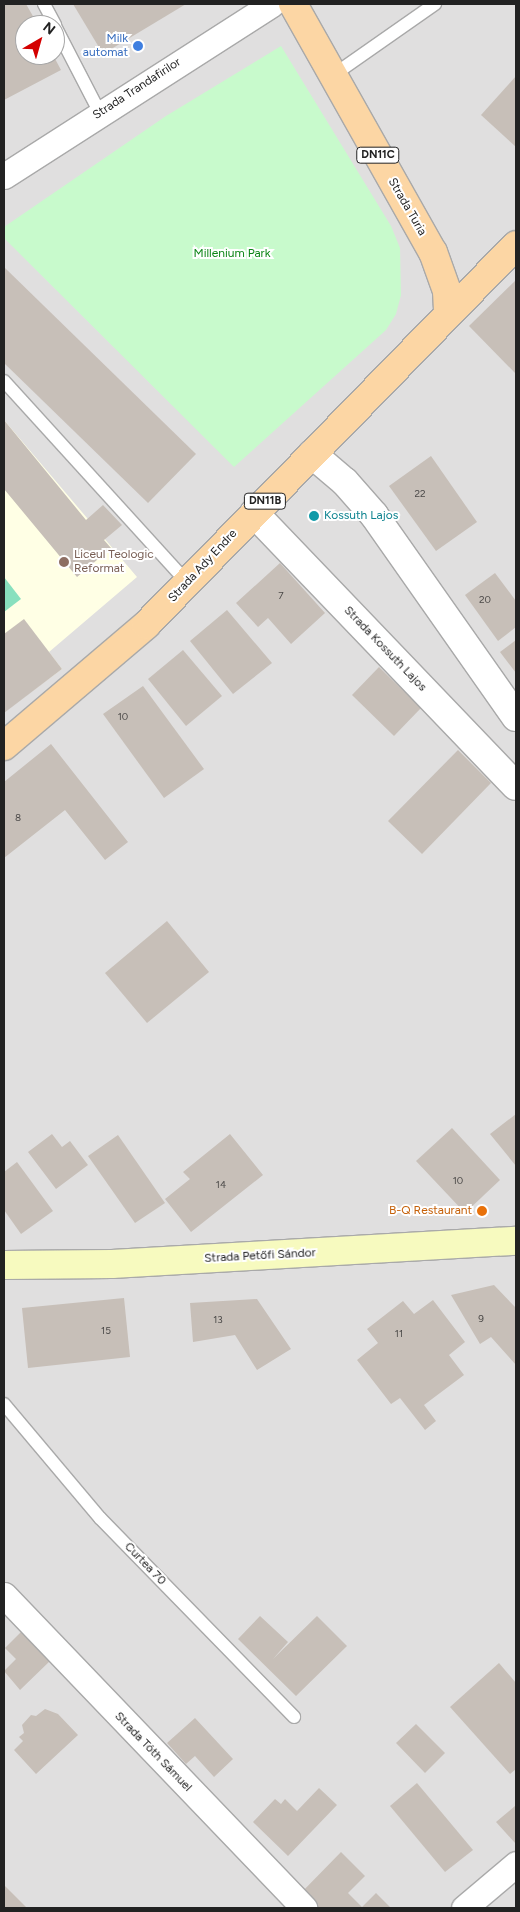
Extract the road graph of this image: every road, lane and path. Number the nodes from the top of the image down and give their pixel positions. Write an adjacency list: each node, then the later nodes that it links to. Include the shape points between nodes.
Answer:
1 (272, 4): 6 (street, Strada Trandafirilor)
2 (293, 4): 5 (main road, Strada Turia / DN11C)
3 (435, 4): 5 (lane)
4 (65, 45): 6 (lane)
5 (332, 76): 9 (main road, Strada Turia / DN11C, via 433,252 447,291)
6 (100, 113): 7 (street, Strada Trandafirilor)
7 (4, 176)
8 (516, 245): 9 (main road, Strada Ady Endre / DN11B)
9 (448, 312): 11 (main road, Strada Ady Endre / DN11B)
10 (4, 381): 13 (lane)
11 (312, 454): 12 (main road, Strada Ady Endre / DN11B); 14 (street, via 345,482 374,515)
12 (254, 513): 13 (main road, Strada Ady Endre / DN11B); 16 (street, Strada Kossuth Lajos)
13 (188, 583): 15 (main road, Strada Ady Endre / DN11B, via 146,625)
14 (516, 717)
15 (4, 746)
16 (516, 786)
17 (516, 1241): 18 (main road, Strada Petőfi Sándor, via 112,1264)
18 (4, 1265)
19 (4, 1404): 21 (lane, Curtea 70, via 100,1518)
20 (4, 1595): 23 (street, Strada Tóth Sámuel)
21 (294, 1717)
22 (516, 1864): 24 (street)
23 (304, 1908)
24 (464, 1908)

